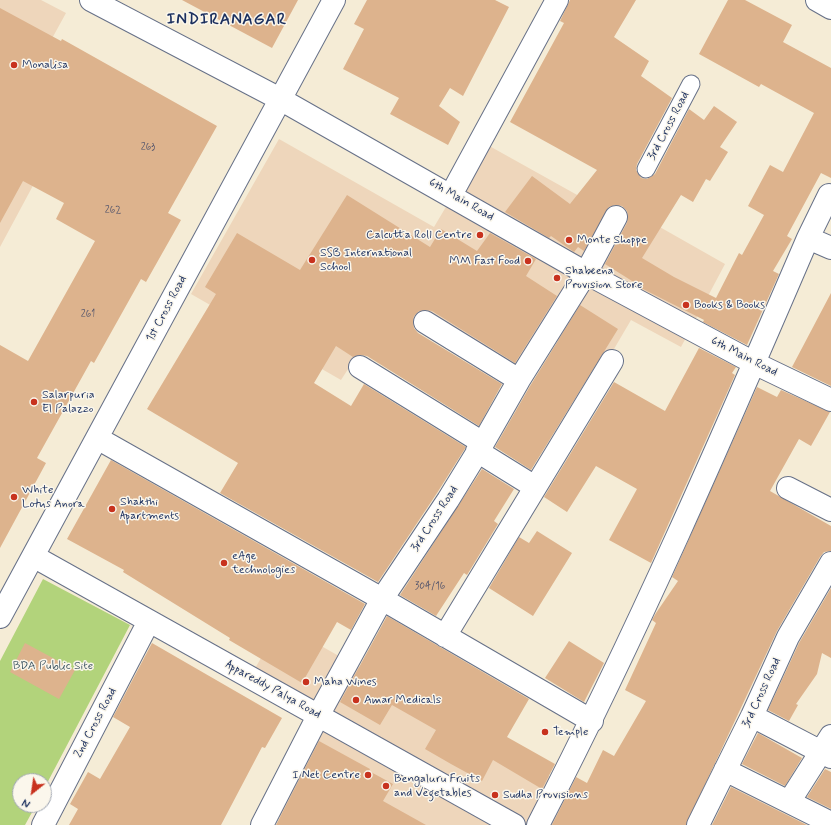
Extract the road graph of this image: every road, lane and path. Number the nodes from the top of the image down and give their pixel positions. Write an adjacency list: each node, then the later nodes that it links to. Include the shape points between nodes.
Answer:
1 (90, 0): 7 (street, 6th Main Road)
2 (334, 0): 7 (street, 1st Cross Road)
3 (557, 0): 9 (street)
4 (817, 0): 5 (street)
5 (831, 8)
6 (691, 84): 8 (street, 3rd Cross Road)
7 (280, 99): 9 (street, 6th Main Road); 21 (street, 1st Cross Road)
8 (646, 168)
9 (451, 194): 14 (street, 6th Main Road)
10 (829, 195): 12 (street)
11 (616, 217): 14 (street, 3rd Cross Road)
12 (808, 238): 13 (street); 17 (street)
13 (831, 248)
14 (586, 273): 17 (street, 6th Main Road); 19 (street, 3rd Cross Road)
15 (426, 322): 19 (street)
16 (612, 361): 23 (street)
17 (754, 364): 20 (street, 6th Main Road); 34 (street)
18 (360, 367): 22 (street)
19 (519, 380): 22 (street, 3rd Cross Road)
20 (831, 400)
21 (97, 438): 26 (street, 1st Cross Road); 28 (street)
22 (480, 447): 23 (street); 28 (street, 3rd Cross Road)
23 (535, 487): 31 (street)
24 (788, 488): 25 (street)
25 (831, 510)
26 (33, 556): 29 (street, 1st Cross Road); 30 (street, Appareddy Palya Road)
27 (831, 563): 33 (street, 3rd Cross Road, via 788,638)
28 (382, 599): 31 (street); 32 (street, 3rd Cross Road)
29 (0, 617)
30 (149, 621): 32 (street, Appareddy Palya Road); 40 (street, 2nd Cross Road)
31 (445, 636): 34 (street)
32 (318, 716): 38 (street, Appareddy Palya Road); 41 (street, 3rd Cross Road)
33 (752, 716): 35 (street); 36 (street, 3rd Cross Road)
34 (592, 721): 42 (street)
35 (828, 748): 37 (street)
36 (726, 770): 37 (street); 43 (street, 3rd Cross Road)
37 (789, 802): 39 (street)
38 (507, 823)
39 (831, 823)
40 (43, 825)
41 (262, 825)
42 (538, 825)
43 (698, 825)

